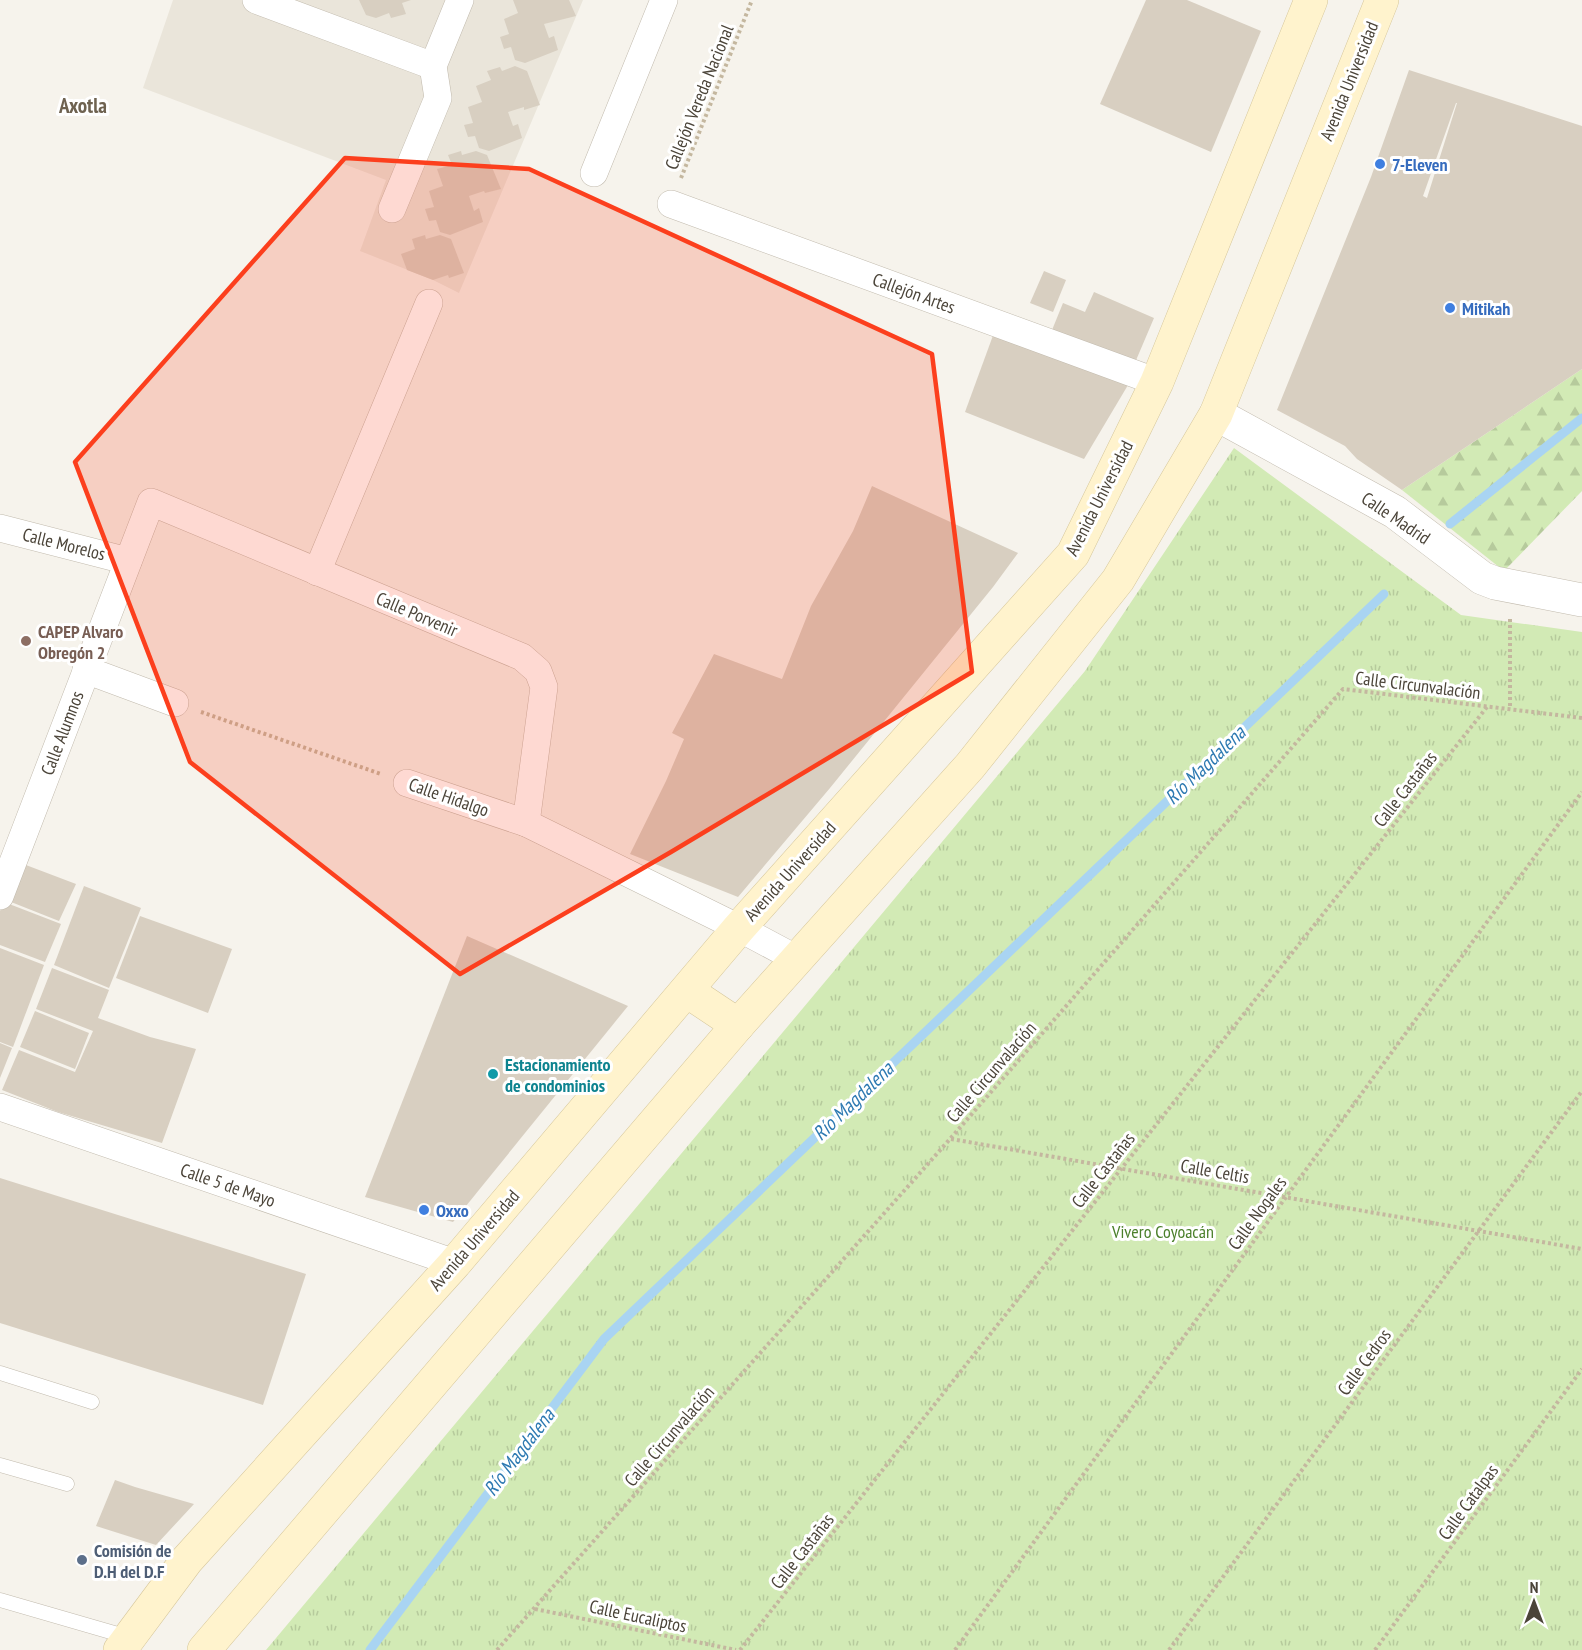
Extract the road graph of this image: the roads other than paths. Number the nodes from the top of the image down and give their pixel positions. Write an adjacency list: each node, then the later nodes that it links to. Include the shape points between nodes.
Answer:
1 (256, 0): 6 (street)
2 (460, 0): 6 (street)
3 (664, 0): 7 (street)
4 (1382, 0): 12 (main road, Avenida Universidad)
5 (1303, 2): 11 (main road, Avenida Universidad)
6 (434, 66): 9 (street, via 438,98)
7 (594, 173)
8 (671, 204): 11 (street, Callejón Artes)
9 (392, 209)
10 (429, 303): 16 (street)
11 (1157, 382): 23 (main road, Avenida Universidad, via 1073,554)
12 (1216, 414): 17 (street, Calle Madrid, via 1395,512 1482,578); 24 (main road, Avenida Universidad, via 1118,580 970,766)
13 (151, 502): 15 (street, Calle Alumnos); 16 (street, Calle Porvenir)
14 (0, 528): 15 (street, Calle Morelos)
15 (128, 561): 18 (street, Calle Alumnos)
16 (317, 572): 21 (street, Calle Porvenir, via 522,657 538,671 544,687)
17 (1582, 600)
18 (86, 670): 19 (street); 22 (street, Calle Alumnos)
19 (175, 703)
20 (408, 783): 21 (street, Calle Hidalgo)
21 (526, 824): 23 (street, Calle Hidalgo)
22 (0, 896)
23 (739, 928): 24 (street, Calle Hidalgo); 25 (main road, Avenida Universidad)
24 (797, 959): 26 (main road, Avenida Universidad)
25 (687, 991): 26 (main road); 28 (main road, Avenida Universidad)
26 (738, 1025): 35 (main road, Avenida Universidad)
27 (0, 1107): 28 (street, Calle 5 de Mayo)
28 (455, 1263): 34 (main road, Avenida Universidad, via 187,1560)
29 (0, 1373): 30 (lane)
30 (92, 1402)
31 (0, 1465): 32 (lane)
32 (67, 1484)
33 (0, 1600): 34 (lane)
34 (125, 1644)
35 (204, 1650)

